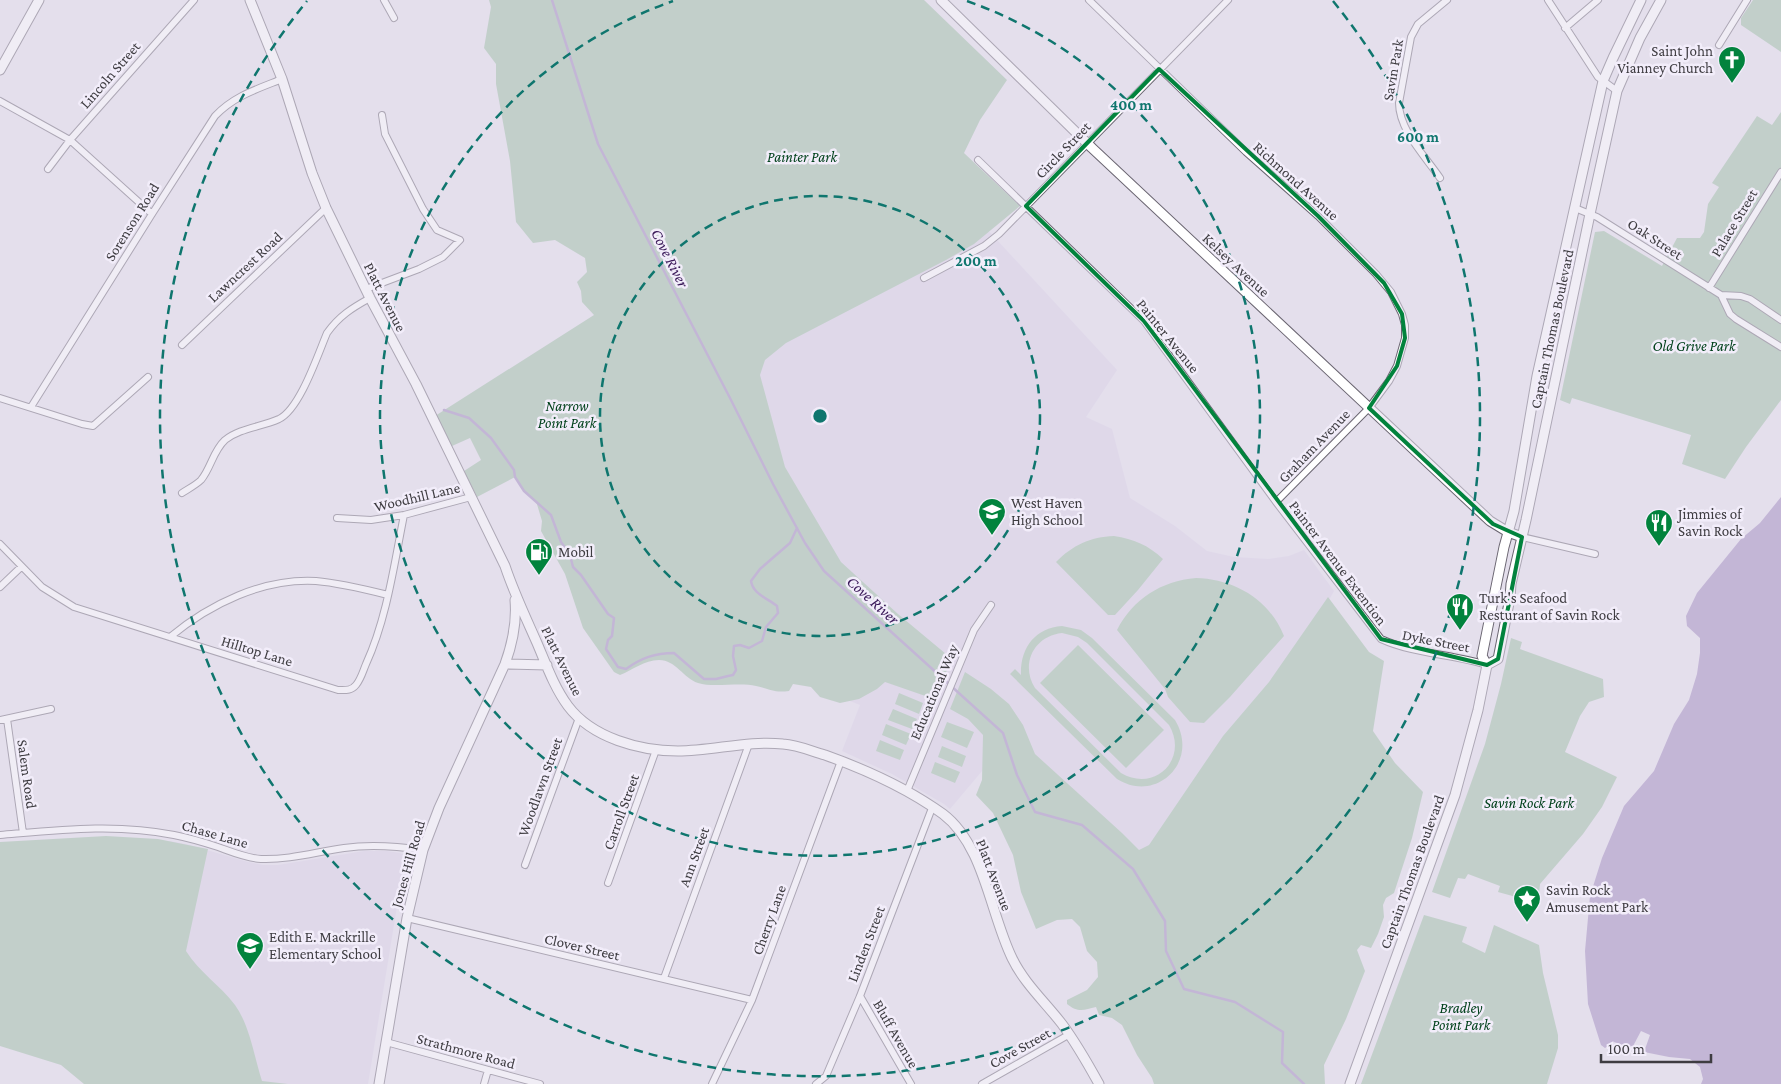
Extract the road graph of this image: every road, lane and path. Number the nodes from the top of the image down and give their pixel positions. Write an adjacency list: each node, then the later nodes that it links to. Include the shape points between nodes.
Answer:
1 (39, 0): 17 (main road)
2 (194, 0): 24 (street, Lincoln Street)
3 (250, 0): 19 (main road, Platt Avenue)
4 (384, 0): 14 (street)
5 (941, 0): 25 (main road, Kelsey Avenue)
6 (1089, 0): 18 (street, Richmond Avenue)
7 (1228, 0): 18 (street, Circle Street)
8 (1447, 0): 29 (street, Savin Park, via 1418,24 1411,37 1399,103 1399,114 1411,136)
9 (1548, 0): 15 (street)
10 (1598, 0): 15 (street)
11 (1641, 0): 20 (main road, Captain Thomas Boulevard)
12 (1661, 0): 21 (main road, Captain Thomas Boulevard)
13 (1747, 0): 16 (street)
14 (394, 18)
15 (1565, 28): 20 (street)
16 (1719, 45)
17 (1, 66)
18 (1159, 69): 25 (street, Circle Street); 46 (street, Richmond Avenue, via 1318,216 1376,274 1397,302 1405,325 1402,351 1389,381)
19 (282, 79): 31 (main road, Platt Avenue); 33 (street, Sorenson Road, via 242,95 223,108)
20 (1603, 81): 21 (street); 32 (main road, Captain Thomas Boulevard)
21 (1617, 91): 34 (main road, Captain Thomas Boulevard)
22 (0, 101): 24 (street)
23 (382, 115): 37 (street, via 385,134 436,230 460,240 443,258)
24 (70, 140): 27 (street, Lincoln Street); 33 (street)
25 (1087, 143): 30 (street, Circle Street); 46 (main road, Kelsey Avenue)
26 (978, 160): 30 (street, Painter Avenue)
27 (48, 169)
28 (1781, 172): 36 (street, Palace Street)
29 (1440, 178)
30 (1026, 206): 35 (street, Circle Street, via 984,246); 49 (street, Painter Avenue, via 1144,322)
31 (326, 208): 37 (main road, Platt Avenue); 41 (street, Lawncrest Road)
32 (1574, 208): 34 (street, Oak Street); 52 (main road, Captain Thomas Boulevard, via 1537,376)
33 (152, 214): 45 (street, Sorenson Road)
34 (1590, 214): 36 (street, Oak Street); 53 (main road, Captain Thomas Boulevard)
35 (924, 278)
36 (1709, 288): 38 (street, Oak Street)
37 (366, 289): 39 (main road, Platt Avenue)
38 (1721, 295): 40 (street, Oak Street, via 1750,299); 42 (street, via 1736,320)
39 (370, 298): 47 (street, via 346,312 332,326 298,399 289,411 277,420 224,441 201,480); 48 (main road, Platt Avenue)
40 (1781, 320)
41 (182, 345)
42 (1781, 347)
43 (148, 377): 45 (street, via 93,426)
44 (0, 398): 45 (street)
45 (31, 407)
46 (1369, 408): 49 (street, Graham Avenue); 52 (main road, Kelsey Avenue, via 1493,524)
47 (182, 493)
48 (471, 497): 50 (street, Woodhill Lane); 59 (main road, Platt Avenue, via 505,566)
49 (1276, 502): 62 (street, Painter Avenue Extention)
50 (404, 515): 51 (street, Woodhill Lane, via 371,520); 58 (street, Hilltop Lane)
51 (337, 518)
52 (1508, 532): 53 (main road, Kelsey Avenue); 65 (main road, Captain Thomas Boulevard, via 1482,656)
53 (1522, 537): 55 (street); 65 (main road, Captain Thomas Boulevard, via 1498,659)
54 (0, 544): 56 (street, Hilltop Lane)
55 (1595, 554)
56 (21, 567): 57 (street); 61 (street, Hilltop Lane, via 42,587 74,607)
57 (0, 587)
58 (388, 595): 61 (street, via 317,581 277,584 223,602); 61 (street, Hilltop Lane, via 373,650 356,685 346,690)
59 (515, 595): 63 (main road, Jones Hill Road, via 515,628); 64 (main road, Platt Avenue)
60 (991, 605): 73 (street, Educational Way, via 974,630)
61 (170, 637)
62 (1380, 640): 65 (street, Dyke Street)
63 (505, 664): 64 (main road); 77 (main road, Jones Hill Road)
64 (547, 665): 67 (main road, Platt Avenue, via 560,694)
65 (1487, 665): 97 (main road, Captain Thomas Boulevard, via 1457,788)
66 (51, 709): 68 (street)
67 (579, 718): 71 (main road, Platt Avenue, via 609,736); 78 (street, Woodlawn Street)
68 (7, 719): 69 (street); 75 (street, Salem Road)
69 (0, 720)
70 (749, 744): 71 (main road, Platt Avenue); 72 (main road, Platt Avenue, via 792,745); 81 (street, Ann Street)
71 (656, 750): 79 (street, Carroll Street)
72 (841, 761): 73 (main road, Platt Avenue); 83 (street, Cherry Lane)
73 (907, 791): 74 (main road, Platt Avenue)
74 (932, 808): 82 (street, Linden Street); 84 (main road, Platt Avenue, via 955,824 971,847 1012,959 1031,988)
75 (23, 833): 76 (street, Chase Lane); 77 (street, Chase Lane, via 95,828 132,830 190,838 260,859 364,845)
76 (0, 835)
77 (423, 850): 80 (main road, Jones Hill Road)
78 (525, 865)
79 (608, 883)
80 (407, 918): 81 (street, Clover Street); 85 (main road, Jones Hill Road)
81 (664, 978): 83 (street, Clover Street)
82 (860, 996): 87 (street, Linden Street); 94 (street, Bluff Avenue)
83 (752, 1000): 91 (street, Cherry Lane)
84 (1070, 1034): 95 (street, Cove Street); 96 (main road, Platt Avenue)
85 (386, 1042): 86 (street, Strathmore Road); 88 (main road, Jones Hill Road)
86 (488, 1070): 89 (street); 90 (street, Strathmore Road)
87 (826, 1076): 92 (street, Linden Street); 93 (street)
88 (379, 1084)
89 (484, 1084)
90 (540, 1084)
91 (712, 1084)
92 (816, 1084)
93 (828, 1084)
94 (911, 1084)
95 (982, 1084)
96 (1099, 1084)
97 (1350, 1084)

